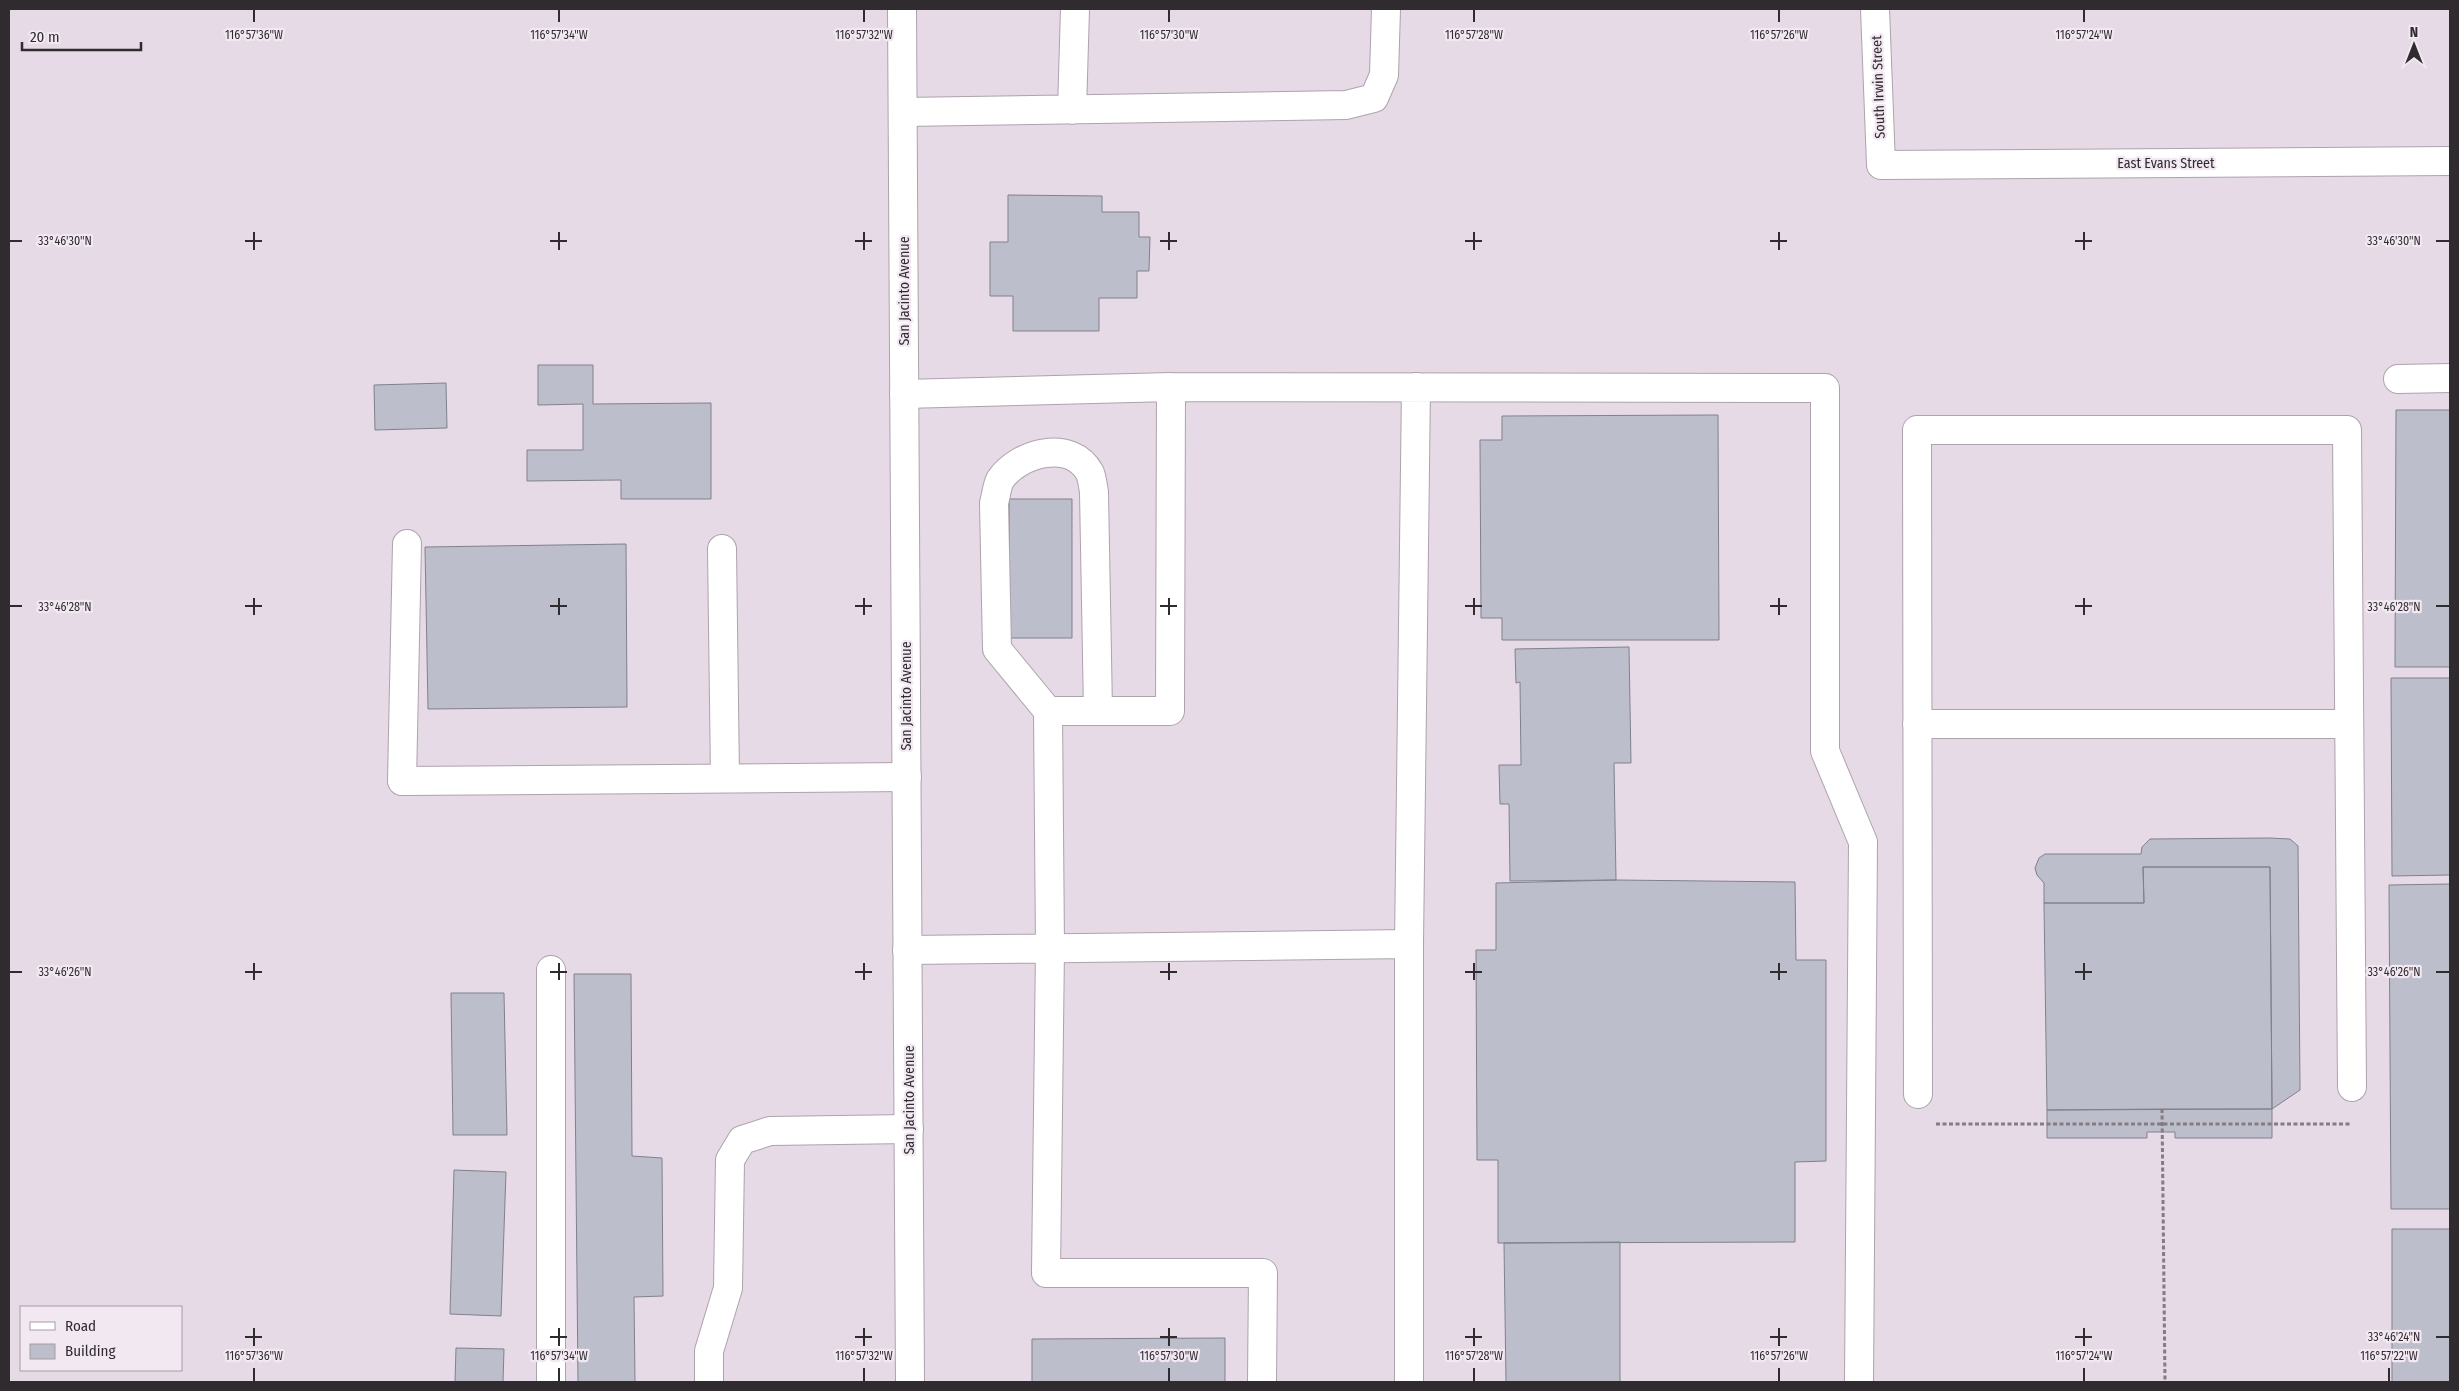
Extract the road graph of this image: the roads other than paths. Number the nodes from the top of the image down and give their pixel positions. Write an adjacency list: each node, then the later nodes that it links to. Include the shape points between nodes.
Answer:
1 (902, 9): 6 (main road, San Jacinto Avenue)
2 (1075, 9): 5 (main road)
3 (1386, 9): 5 (main road, via 1384,76 1374,98 1346,105)
4 (1875, 9): 8 (main road, South Irwin Street)
5 (1072, 110): 6 (main road)
6 (903, 112): 13 (main road, San Jacinto Avenue)
7 (2450, 161): 8 (main road, East Evans Street)
8 (1881, 165)
9 (2450, 378): 10 (main road)
10 (2398, 379)
11 (1171, 387): 12 (main road); 13 (main road); 17 (main road, via 1170,710)
12 (1416, 387): 22 (main road); 34 (main road, via 1825,388 1825,751 1863,842)
13 (904, 394): 20 (main road, San Jacinto Avenue)
14 (407, 544): 21 (main road, via 402,781)
15 (722, 549): 21 (main road)
16 (1048, 710): 17 (main road); 17 (main road, via 998,649 994,503 1000,481 1013,467 1027,458 1054,452 1069,454 1090,472 1094,492); 23 (main road)
17 (1098, 710)
18 (1917, 724): 19 (main road); 19 (main road, via 1917,430 2347,430); 27 (main road)
19 (2349, 724): 26 (main road)
20 (907, 777): 21 (main road); 24 (main road, San Jacinto Avenue)
21 (725, 778)
22 (1409, 944): 23 (main road); 33 (main road)
23 (1050, 948): 24 (main road); 32 (main road, via 1046,1273 1263,1273)
24 (907, 950): 28 (main road, San Jacinto Avenue)
25 (550, 970): 29 (main road)
26 (2352, 1086)
27 (1918, 1094)
28 (909, 1129): 30 (main road, via 770,1131 742,1140 730,1160 728,1288 709,1352); 31 (main road, San Jacinto Avenue)
29 (551, 1382)
30 (709, 1382)
31 (910, 1382)
32 (1262, 1382)
33 (1409, 1382)
34 (1859, 1382)

